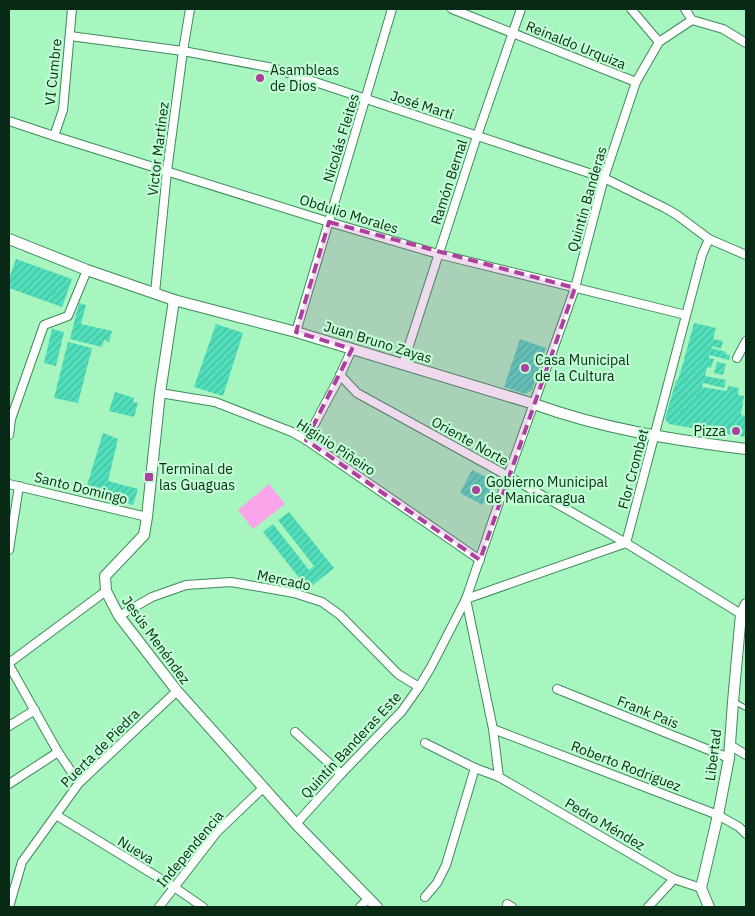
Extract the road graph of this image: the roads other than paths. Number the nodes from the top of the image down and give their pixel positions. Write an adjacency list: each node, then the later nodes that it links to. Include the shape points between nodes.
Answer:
1 (72, 9): 10 (street, VI Cumbre)
2 (190, 9): 13 (street, Victor Martínez)
3 (392, 9): 15 (street, Nicolás Fleites)
4 (452, 9): 9 (street, Reinaldo Urquiza)
5 (521, 9): 9 (street, Ramón Bernal)
6 (630, 9): 11 (street)
7 (685, 9): 8 (street)
8 (692, 20): 11 (street, Quintín Banderas); 12 (street, via 723,29)
9 (513, 33): 14 (street, Reinaldo Urquiza); 18 (street, Ramón Bernal)
10 (70, 36): 13 (street, José Martí); 17 (street, VI Cumbre, via 63,110)
11 (660, 42): 14 (street, Quintín Banderas)
12 (746, 43)
13 (183, 51): 15 (street, José Martí, via 273,68); 19 (street, Victor Martínez)
14 (636, 82): 20 (street, Quintín Banderas)
15 (365, 100): 18 (street, José Martí); 21 (street, Nicolás Fleites)
16 (9, 121): 17 (street, Obdulio Morales)
17 (54, 136): 19 (street, Obdulio Morales)
18 (477, 136): 20 (street, José Martí); 24 (street, Ramón Bernal)
19 (167, 171): 21 (street, Obdulio Morales); 28 (street, Victor Martínez)
20 (604, 178): 23 (street, José Martí, via 665,208); 27 (street, Quintín Banderas)
21 (329, 222): 24 (street, Obdulio Morales); 31 (street, Nicolás Fleites)
22 (9, 239): 26 (street, Juan Bruno Zayas)
23 (709, 239): 25 (street, José Martí); 30 (street, Flor Crombet)
24 (438, 254): 27 (street, Obdulio Morales); 35 (street, Ramón Bernal)
25 (746, 255)
26 (87, 270): 28 (street, Juan Bruno Zayas); 39 (street, via 68,316 44,325 11,419)
27 (575, 288): 30 (street, Obdulio Morales); 38 (street, Quintín Banderas)
28 (155, 293): 29 (street, Juan Bruno Zayas)
29 (174, 300): 31 (street, Juan Bruno Zayas); 37 (street, Jesús Menéndez)
30 (686, 315): 40 (street, Flor Crombet)
31 (296, 332): 33 (street, Juan Bruno Zayas)
32 (746, 341): 34 (street)
33 (352, 349): 35 (street, Juan Bruno Zayas); 36 (street)
34 (736, 358)
35 (403, 364): 38 (street, Juan Bruno Zayas)
36 (340, 376): 41 (street); 43 (street, Oriente Norte, via 356,393)
37 (160, 393): 41 (street, Higinio Piñeiro, via 215,402); 46 (street, Jesús Menéndez)
38 (534, 404): 40 (street, Juan Bruno Zayas, via 565,415); 43 (street, Quintín Banderas Este)
39 (9, 435)
40 (655, 435): 42 (street, Juan Bruno Zayas); 47 (street, Flor Crombet)
41 (306, 440): 49 (street, Higinio Piñeiro)
42 (746, 448)
43 (508, 476): 47 (street, Oriente Norte); 49 (street, Quintín Banderas Este)
44 (9, 484): 45 (street, Santo Domingo)
45 (18, 486): 46 (street, Santo Domingo); 48 (street)
46 (147, 517): 50 (street, Jesús Menéndez, via 144,536 105,576)
47 (626, 543): 51 (street); 54 (street, Oriente Norte)
48 (9, 550)
49 (480, 560): 51 (street, Quintín Banderas Este)
50 (106, 591): 53 (street, Jesús Menéndez); 55 (street)
51 (466, 599): 56 (street, Quintín Banderas Este); 63 (street)
52 (746, 604): 54 (street, Libertad)
53 (119, 616): 56 (street, Mercado, via 152,597 186,585 231,582 294,593 328,606 398,674); 58 (street, Jesús Menéndez)
54 (744, 616): 59 (street, Libertad)
55 (9, 664): 61 (street)
56 (419, 687): 71 (street, Quintín Banderas Este, via 402,711)
57 (557, 689): 69 (street, Frank Pais)
58 (177, 691): 73 (street, Puerta de Piedra); 75 (street, Jesús Menéndez)
59 (733, 702): 60 (lane); 66 (street, Libertad)
60 (746, 708)
61 (35, 710): 62 (street); 67 (street)
62 (9, 726)
63 (494, 729): 72 (street); 77 (street, Roberto Rodriguez)
64 (295, 732): 71 (street)
65 (425, 743): 70 (street, Pedro Méndez)
66 (730, 745): 68 (street); 69 (street, Libertad)
67 (58, 752): 73 (street); 74 (street)
68 (746, 755)
69 (729, 758): 77 (street, Libertad)
70 (475, 768): 72 (street, Pedro Méndez); 83 (street, via 446,865)
71 (341, 774): 78 (street, Quintín Banderas Este)
72 (499, 777): 80 (street, Pedro Méndez)
73 (78, 783): 76 (street, Puerta de Piedra)
74 (9, 784)
75 (264, 788): 78 (street, Jesús Menéndez); 81 (street, Independencia, via 217,832)
76 (56, 815): 81 (street, Nueva); 85 (street, Puerta de Piedra, via 22,862)
77 (718, 815): 79 (street, Roberto Rodriguez); 82 (street, Libertad)
78 (296, 824): 84 (street, Jesús Menéndez)
79 (746, 834)
80 (674, 879): 82 (street, Pedro Méndez); 90 (street)
81 (174, 887): 86 (street, Independencia); 87 (street, Nueva)
82 (702, 888): 91 (street)
83 (425, 897)
84 (368, 899): 88 (street); 89 (street, Jesús Menéndez)
85 (9, 907)
86 (159, 907)
87 (203, 907)
88 (360, 907)
89 (377, 907)
90 (648, 907)
91 (709, 907)

